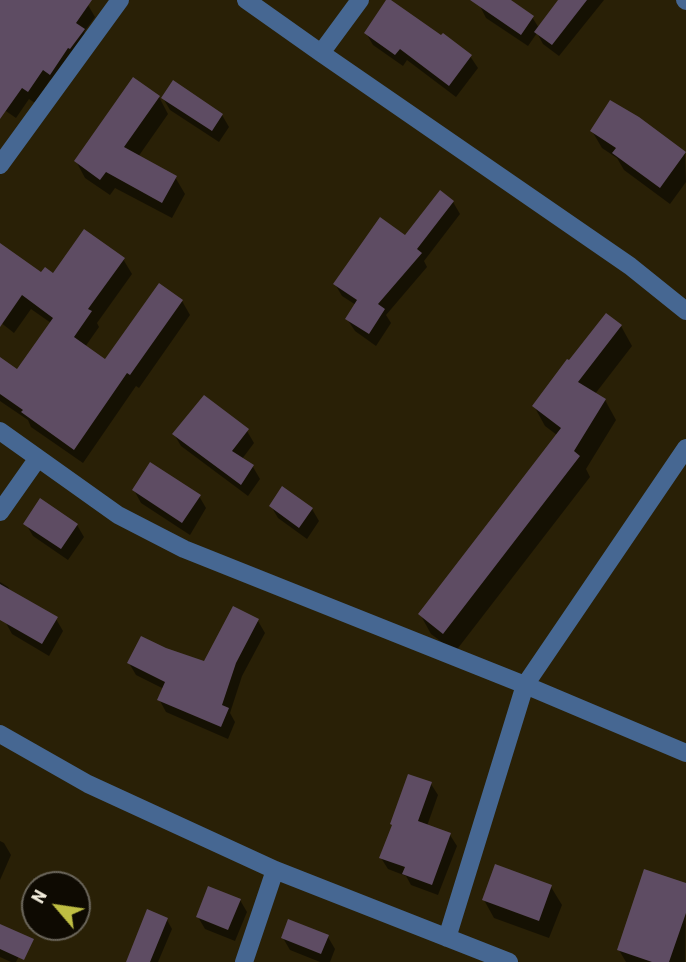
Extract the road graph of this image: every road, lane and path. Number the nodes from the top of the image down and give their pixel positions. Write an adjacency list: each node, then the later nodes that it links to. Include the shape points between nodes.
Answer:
1 (120, 0): 5 (street)
2 (246, 0): 4 (street)
3 (360, 0): 4 (street)
4 (321, 53): 6 (street)
5 (0, 165)
6 (684, 305)
7 (0, 431): 9 (street)
8 (686, 448): 11 (street)
9 (38, 457): 10 (street); 11 (street, via 118,514 184,549)
10 (0, 512)
11 (525, 685): 13 (street); 15 (street)
12 (0, 734): 14 (street, via 88,784)
13 (686, 752)
14 (275, 870): 15 (street); 16 (street)
15 (447, 937): 17 (street)
16 (244, 962)
17 (509, 962)

